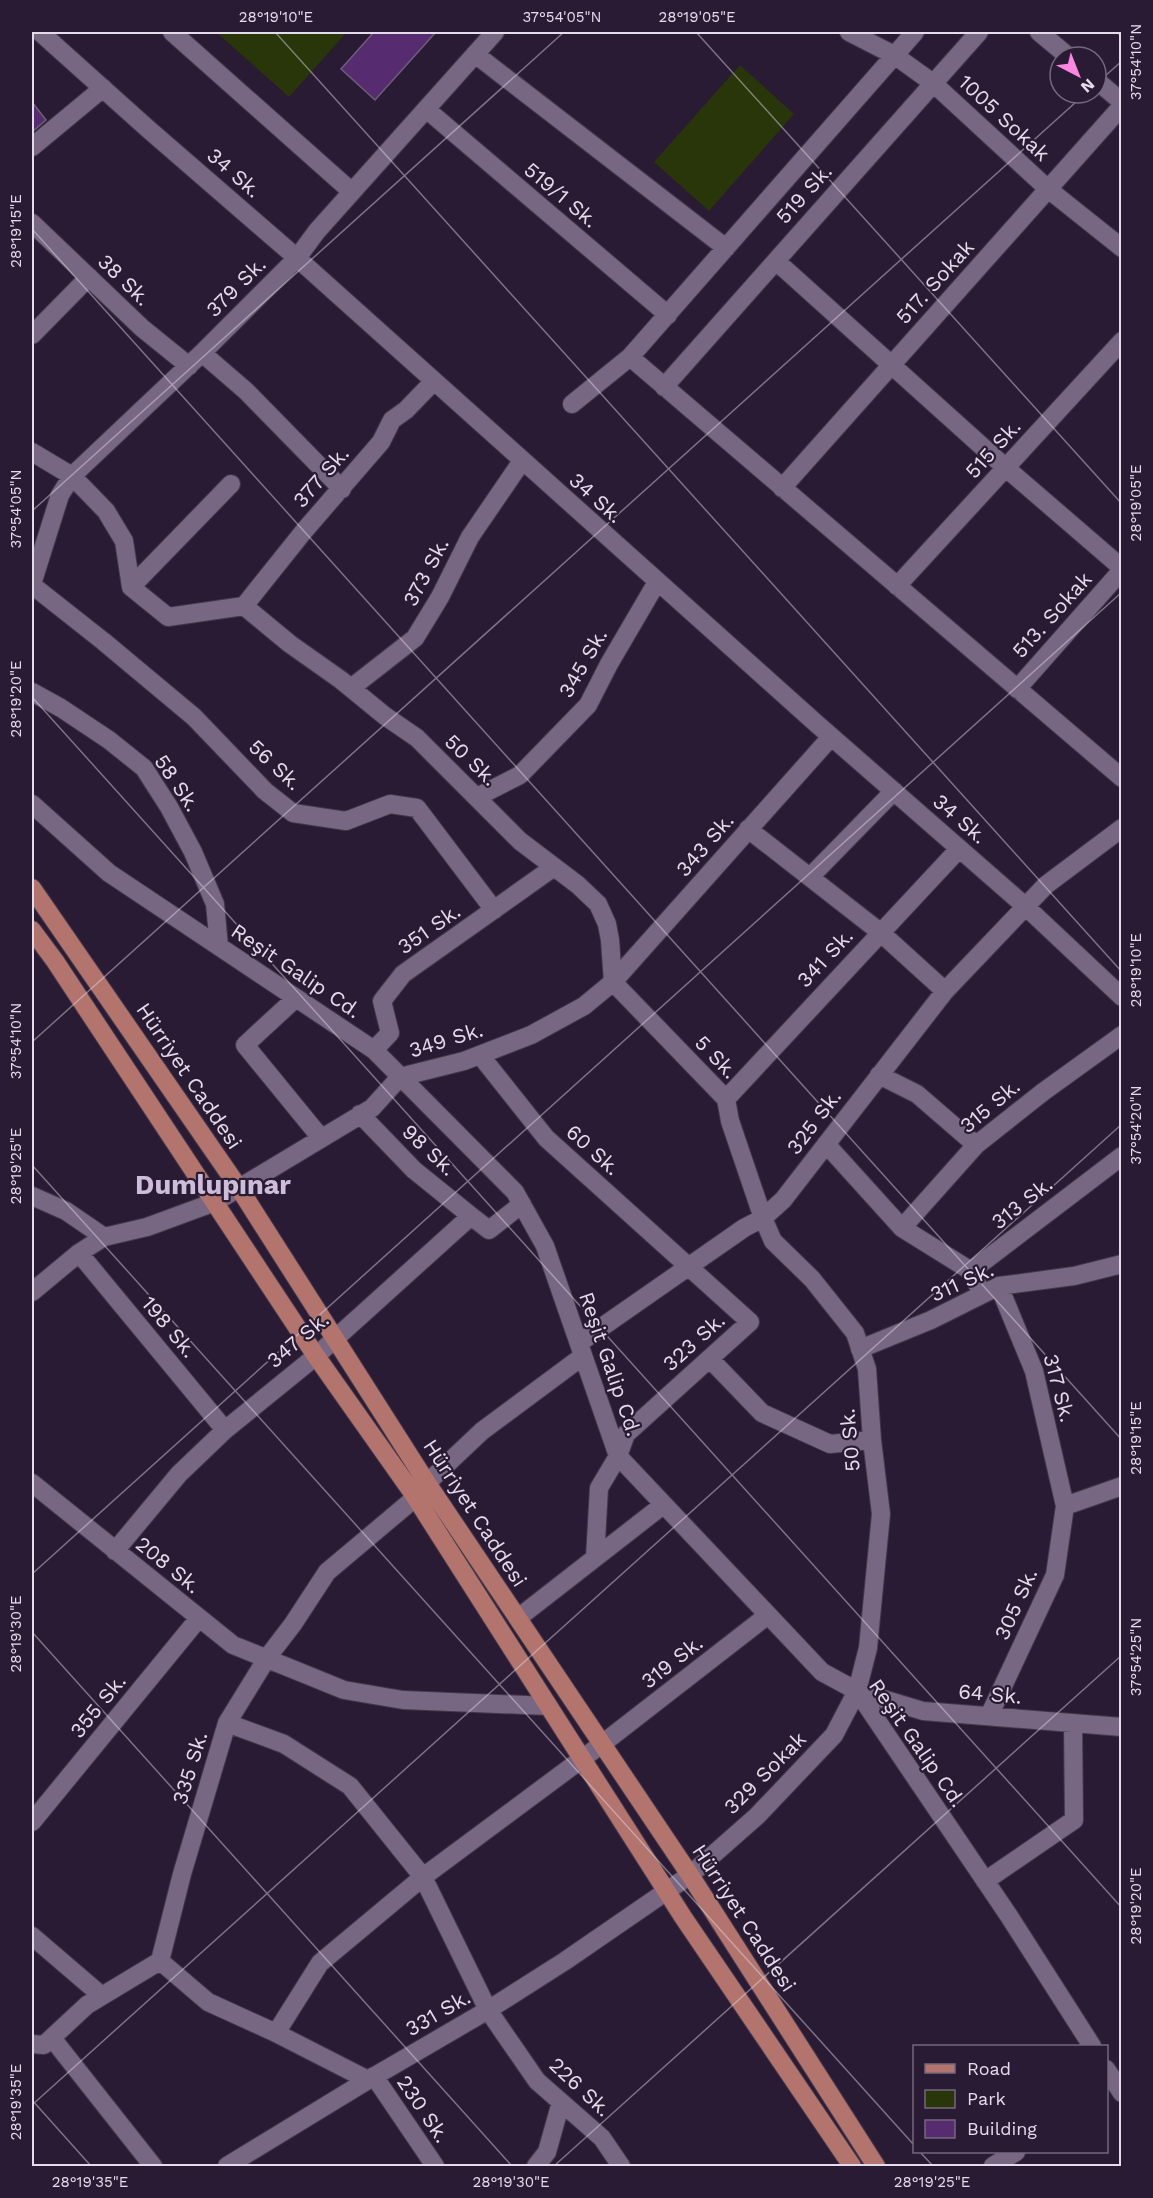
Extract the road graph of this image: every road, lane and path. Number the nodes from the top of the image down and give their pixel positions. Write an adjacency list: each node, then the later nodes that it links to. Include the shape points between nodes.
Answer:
1 (40, 32): 12 (street, 34 Sk.)
2 (172, 32): 18 (street)
3 (495, 32): 9 (street, 379 Sk.)
4 (849, 32): 10 (street, 1005 Sokak)
5 (915, 32): 10 (street, 519 Sk.)
6 (979, 32): 11 (street, 519 Sk.)
7 (1039, 32): 8 (street)
8 (1055, 45)
9 (475, 54): 15 (street, 379 Sk.); 20 (street)
10 (894, 55): 11 (street, 1005 Sokak); 20 (street, 519 Sk.)
11 (933, 83): 17 (street, 1005 Sokak); 23 (street, 519 Sk.)
12 (102, 88): 16 (street); 22 (street, 34 Sk.)
13 (1108, 91): 14 (street)
14 (1122, 104): 17 (street, 517. Sokak)
15 (426, 109): 18 (street, 379 Sk.); 25 (street, 519/1 Sk.)
16 (32, 147)
17 (1048, 189): 21 (street, 1005 Sokak); 30 (street, 517. Sokak)
18 (352, 192): 22 (street, 379 Sk.)
19 (32, 223): 24 (street, 38 Sk.)
20 (726, 248): 25 (street, 519 Sk.)
21 (1122, 248)
22 (297, 258): 29 (street, 379 Sk.); 31 (street, 34 Sk.)
23 (776, 261): 30 (street); 32 (street, 519 Sk.)
24 (89, 277): 26 (street); 29 (street, 38 Sk., via 142,328)
25 (668, 315): 28 (street, 519 Sk.)
26 (32, 335)
27 (1122, 342): 36 (street, 515 Sk.)
28 (630, 357): 32 (street); 33 (street, 519 Sk.)
29 (195, 360): 37 (street, 379 Sk.); 40 (street, 38 Sk., via 246,391)
30 (892, 364): 36 (street); 39 (street, 517. Sokak)
31 (434, 381): 35 (street, 34 Sk.); 40 (street, 377 Sk., via 392,420 381,442)
32 (664, 387): 39 (street)
33 (572, 404)
34 (32, 452): 37 (street)
35 (522, 460): 42 (street, 34 Sk.); 47 (street, 373 Sk., via 470,537 415,638)
36 (1006, 468): 41 (street); 44 (street, 515 Sk.)
37 (72, 476): 43 (street, 379 Sk., via 60,495); 45 (street, via 106,511 124,541)
38 (231, 484): 45 (street)
39 (782, 488): 44 (street)
40 (342, 489): 46 (street, 377 Sk.)
41 (1122, 569): 48 (street, 513. Sokak)
42 (657, 582): 50 (street, 34 Sk.); 53 (street, 345 Sk., via 588,705 520,775)
43 (32, 584): 62 (street, 56 Sk., via 194,717 265,791 293,813 346,821 390,804 417,808)
44 (897, 586): 48 (street)
45 (131, 587): 46 (street, via 168,617)
46 (244, 606): 47 (street, 50 Sk.)
47 (351, 688): 53 (street, 50 Sk., via 417,738)
48 (1017, 688): 51 (street)
49 (32, 692): 65 (street, 58 Sk., via 110,740 144,768 170,807 215,904)
50 (831, 737): 52 (street, 34 Sk.); 56 (street, 343 Sk.)
51 (1122, 778)
52 (894, 791): 57 (street, 34 Sk.); 59 (street)
53 (477, 797): 58 (street, 50 Sk., via 520,841)
54 (32, 804): 65 (street, Reşit Galip Cd., via 109,873)
55 (1122, 828): 61 (street, 325 Sk., via 1046,885)
56 (748, 829): 59 (street); 66 (street, 343 Sk.)
57 (959, 849): 61 (street, 34 Sk.); 64 (street, 341 Sk.)
58 (554, 867): 62 (street, 351 Sk.); 66 (street, 50 Sk., via 598,904 607,924)
59 (810, 877): 64 (street)
60 (32, 888): 81 (main road, Hürriyet Caddesi)
61 (1025, 906): 67 (street, 325 Sk.); 68 (street, 34 Sk.)
62 (494, 910): 71 (street, 351 Sk., via 403,974 382,1001 390,1033)
63 (32, 930): 83 (main road, Hürriyet Caddesi)
64 (880, 932): 67 (street); 75 (street, 341 Sk.)
65 (219, 946): 69 (street, Reşit Galip Cd.)
66 (613, 982): 72 (street, 349 Sk., via 584,1006 531,1035); 75 (street, 5 Sk.)
67 (945, 991): 73 (street, 325 Sk.)
68 (1122, 997)
69 (296, 998): 71 (street, Reşit Galip Cd.); 77 (street, via 245,1045)
70 (1122, 1035): 79 (street, 315 Sk.)
71 (374, 1050): 74 (street, Reşit Galip Cd.)
72 (480, 1055): 74 (street, 349 Sk.); 91 (street, 60 Sk., via 546,1138)
73 (879, 1075): 78 (street, 325 Sk.); 79 (street, via 917,1094)
74 (400, 1077): 76 (street, 349 Sk., via 372,1108); 84 (street, Reşit Galip Cd., via 515,1192)
75 (726, 1099): 86 (street, 5 Sk.)
76 (360, 1114): 77 (street, 349 Sk.); 85 (street, 98 Sk., via 414,1170)
77 (321, 1138): 81 (street, 349 Sk.)
78 (826, 1144): 86 (street, 325 Sk., via 783,1200); 87 (street)
79 (976, 1145): 87 (street, 315 Sk.)
80 (1122, 1156): 92 (street, 313 Sk.)
81 (239, 1188): 83 (street, 349 Sk.); 96 (main road, Hürriyet Caddesi)
82 (32, 1196): 88 (street, via 66,1211)
83 (215, 1202): 88 (street, 349 Sk., via 147,1227); 99 (main road, Hürriyet Caddesi)
84 (522, 1204): 85 (street, via 489,1230); 97 (street, Reşit Galip Cd., via 545,1246)
85 (471, 1216): 96 (street, 347 Sk.)
86 (763, 1218): 91 (street, 325 Sk.); 98 (street, 50 Sk., via 773,1241 812,1279 855,1333)
87 (902, 1228): 92 (street)
88 (104, 1237): 89 (street, 349 Sk.)
89 (79, 1253): 94 (street, 349 Sk.); 101 (street, 198 Sk.)
90 (1122, 1264): 93 (street, 311 Sk., via 1074,1276)
91 (689, 1267): 97 (street, 325 Sk.); 100 (street, 323 Sk., via 750,1322)
92 (971, 1271): 95 (street)
93 (999, 1286): 95 (street, 311 Sk.); 109 (street, 317 Sk., via 1035,1371)
94 (32, 1292)
95 (982, 1294): 98 (street, 311 Sk.)
96 (336, 1338): 99 (street, 347 Sk.); 105 (main road, Hürriyet Caddesi)
97 (581, 1349): 103 (street, Reşit Galip Cd.); 105 (street, 325 Sk., via 482,1431)
98 (860, 1349): 102 (street, 50 Sk., via 867,1369)
99 (316, 1356): 101 (street, 347 Sk.); 107 (main road, Hürriyet Caddesi)
100 (710, 1359): 102 (street, via 762,1413 830,1444); 103 (street, 323 Sk., via 626,1434)
101 (225, 1430): 110 (street, 347 Sk., via 179,1474)
102 (872, 1440): 116 (street, 50 Sk., via 881,1514 868,1648)
103 (618, 1456): 108 (street, Reşit Galip Cd.); 111 (street, 323 Sk., via 598,1488)
104 (32, 1483): 110 (street, 208 Sk.)
105 (427, 1483): 107 (street, 325 Sk.); 114 (main road, Hürriyet Caddesi)
106 (1122, 1486): 109 (street)
107 (416, 1498): 115 (street, 335 Sk., via 327,1572); 117 (main road, Hürriyet Caddesi)
108 (663, 1504): 111 (street); 112 (street, Reşit Galip Cd.)
109 (1065, 1506): 118 (street, 305 Sk., via 1055,1575)
110 (115, 1551): 113 (street, 208 Sk.)
111 (595, 1558): 114 (street)
112 (768, 1615): 116 (street, Reşit Galip Cd., via 822,1672); 122 (street, 319 Sk.)
113 (199, 1618): 115 (street, 208 Sk., via 233,1645); 124 (street, 355 Sk.)
114 (518, 1618): 122 (main road, Hürriyet Caddesi)
115 (267, 1658): 117 (street, 208 Sk., via 344,1690 379,1696); 119 (street, 335 Sk.)
116 (857, 1691): 118 (street, 64 Sk., via 923,1711); 125 (street, 329 Sokak, via 834,1736 757,1816); 127 (street, Reşit Galip Cd.)
117 (548, 1706): 123 (main road, Hürriyet Caddesi)
118 (989, 1716): 120 (street, 64 Sk.)
119 (227, 1723): 126 (street, 226 Sk., via 284,1744 350,1786); 130 (street, 335 Sk.)
120 (1073, 1723): 121 (street, 64 Sk.); 127 (street, via 1074,1820)
121 (1122, 1727)
122 (603, 1744): 123 (street, 319 Sk.); 125 (main road, Hürriyet Caddesi)
123 (582, 1759): 126 (street, 319 Sk.); 128 (main road, Hürriyet Caddesi)
124 (32, 1822)
125 (690, 1875): 128 (street, 329 Sokak); 148 (main road, Hürriyet Caddesi)
126 (423, 1877): 132 (street, 226 Sk.); 133 (street, 319 Sk., via 320,1963)
127 (985, 1881): 136 (street, Reşit Galip Cd.)
128 (666, 1890): 132 (street, 331 Sk.); 147 (main road, Hürriyet Caddesi)
129 (32, 1936): 131 (street)
130 (160, 1961): 131 (street); 133 (street, via 208,2002)
131 (102, 1996): 134 (street)
132 (488, 2010): 138 (street, 331 Sk.); 140 (street, 226 Sk., via 537,2081)
133 (276, 2033): 138 (street)
134 (51, 2038): 135 (street, via 44,2045); 142 (street)
135 (32, 2044)
136 (1091, 2045)
137 (1108, 2072): 139 (street)
138 (371, 2078): 143 (street, 331 Sk.); 144 (street, 230 Sk.)
139 (1115, 2090)
140 (561, 2102): 145 (street, via 547,2152); 146 (street, 226 Sk., via 602,2138)
141 (1013, 2153): 149 (street)
142 (153, 2166)
143 (227, 2166)
144 (435, 2166)
145 (536, 2166)
146 (621, 2166)
147 (852, 2166)
148 (876, 2166)
149 (993, 2166)

